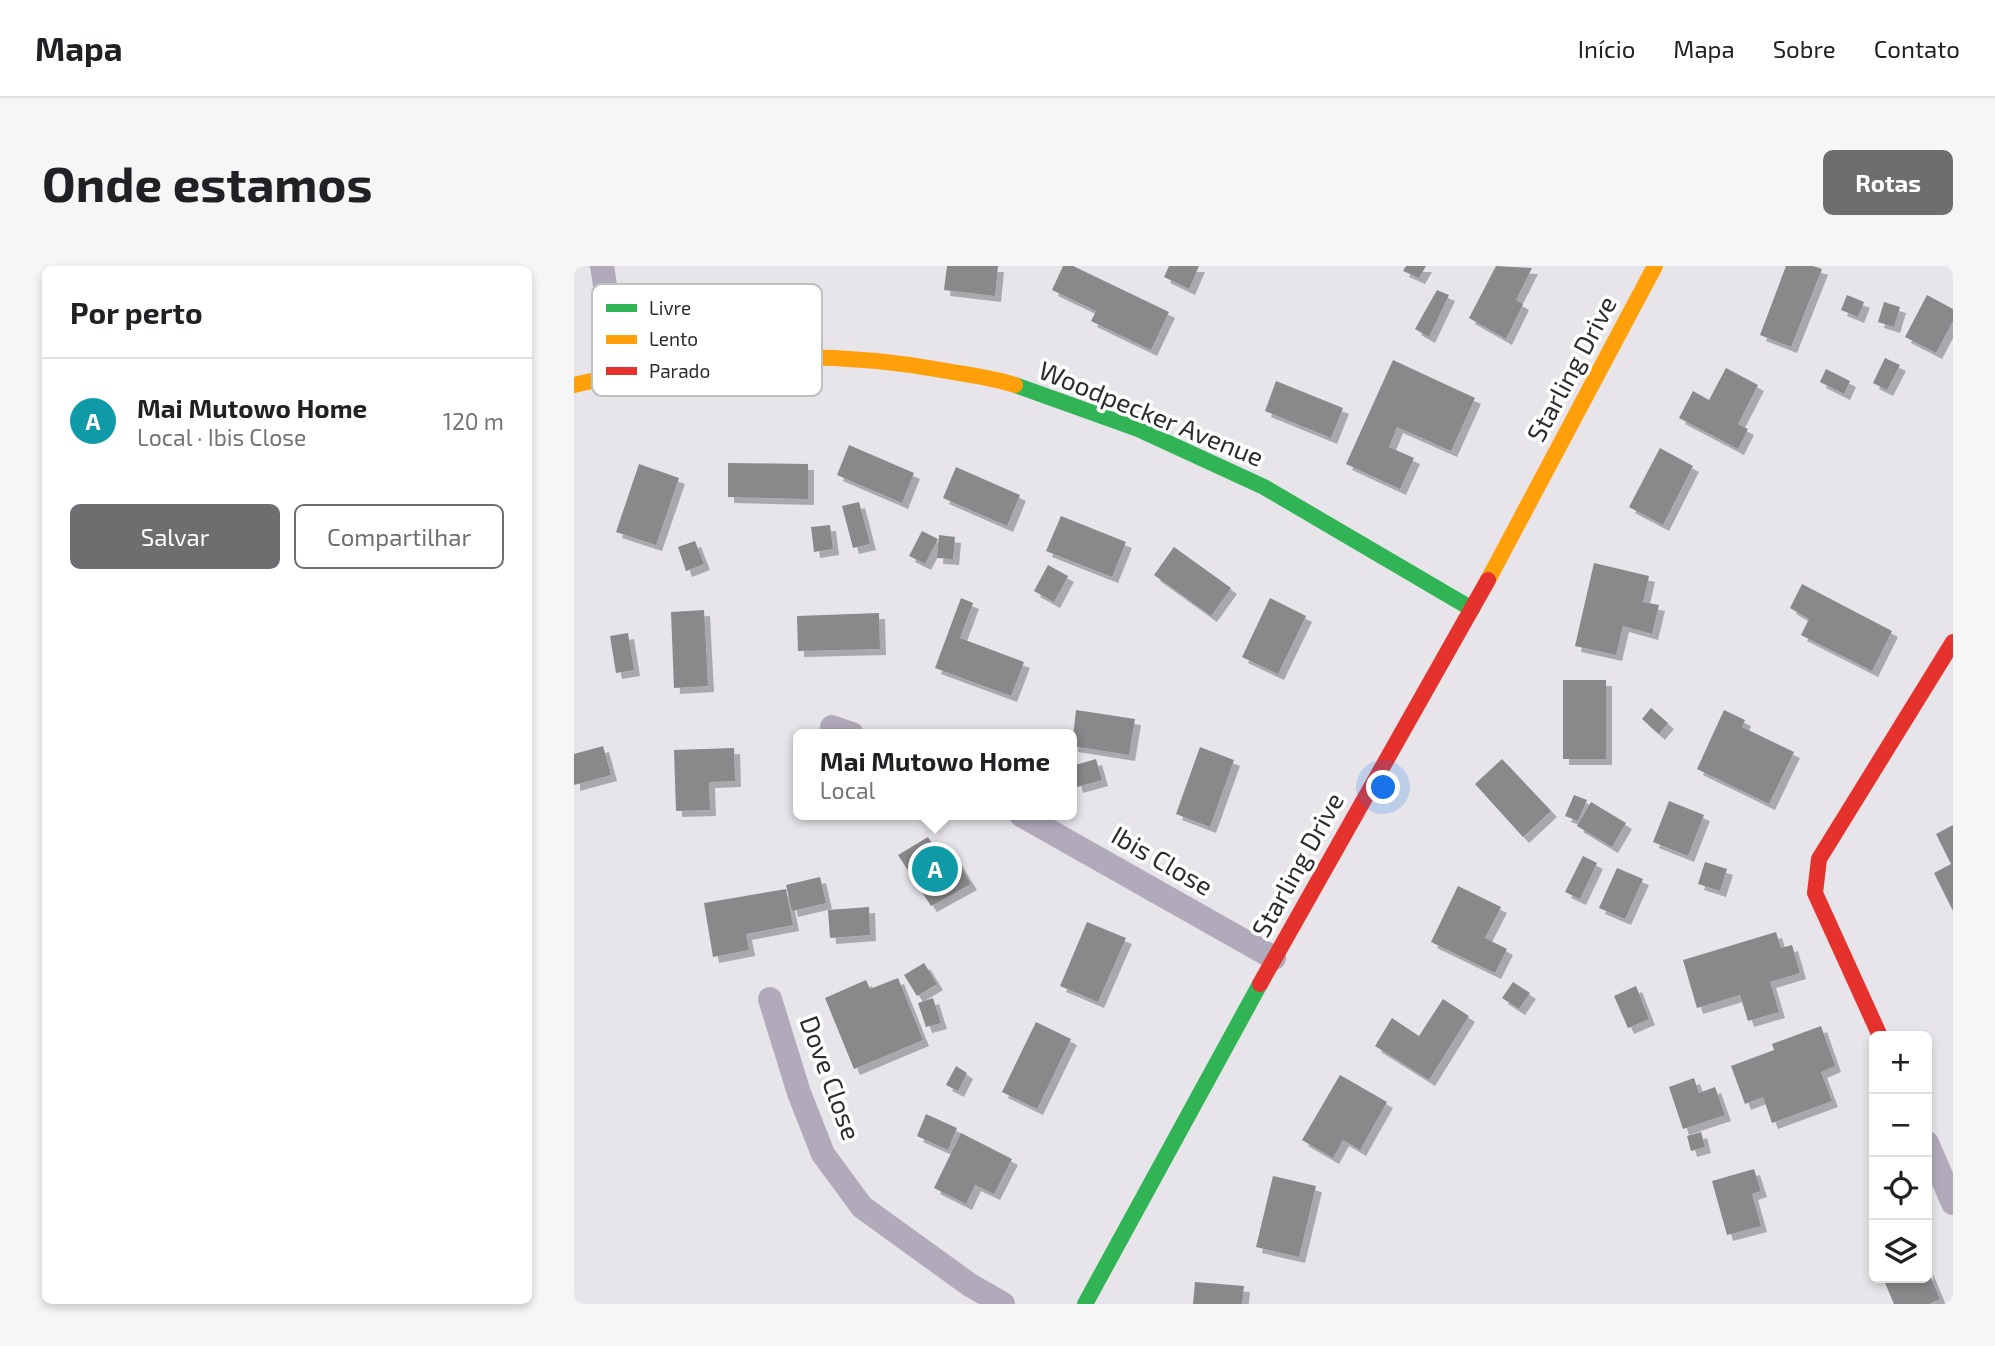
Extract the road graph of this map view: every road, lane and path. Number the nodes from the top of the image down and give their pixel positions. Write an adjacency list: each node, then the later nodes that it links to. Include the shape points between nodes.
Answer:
1 (602, 266): 3 (street)
2 (1655, 266): 7 (street, Starling Drive)
3 (605, 284)
4 (822, 357): 7 (street, Woodpecker Avenue, via 894,361 1002,381 1138,429 1264,486)
5 (592, 381): 6 (street, Woodpecker Avenue)
6 (574, 386)
7 (1472, 609): 10 (street, Starling Drive)
8 (1953, 642): 12 (street, via 1819,859 1815,893)
9 (1030, 820): 10 (street, Ibis Close)
10 (1274, 958): 16 (street, Starling Drive)
11 (770, 999): 15 (street, Dove Close, via 823,1154 862,1207)
12 (1878, 1031)
13 (1932, 1155): 14 (street)
14 (1953, 1203)
15 (1003, 1304)
16 (1085, 1304)

